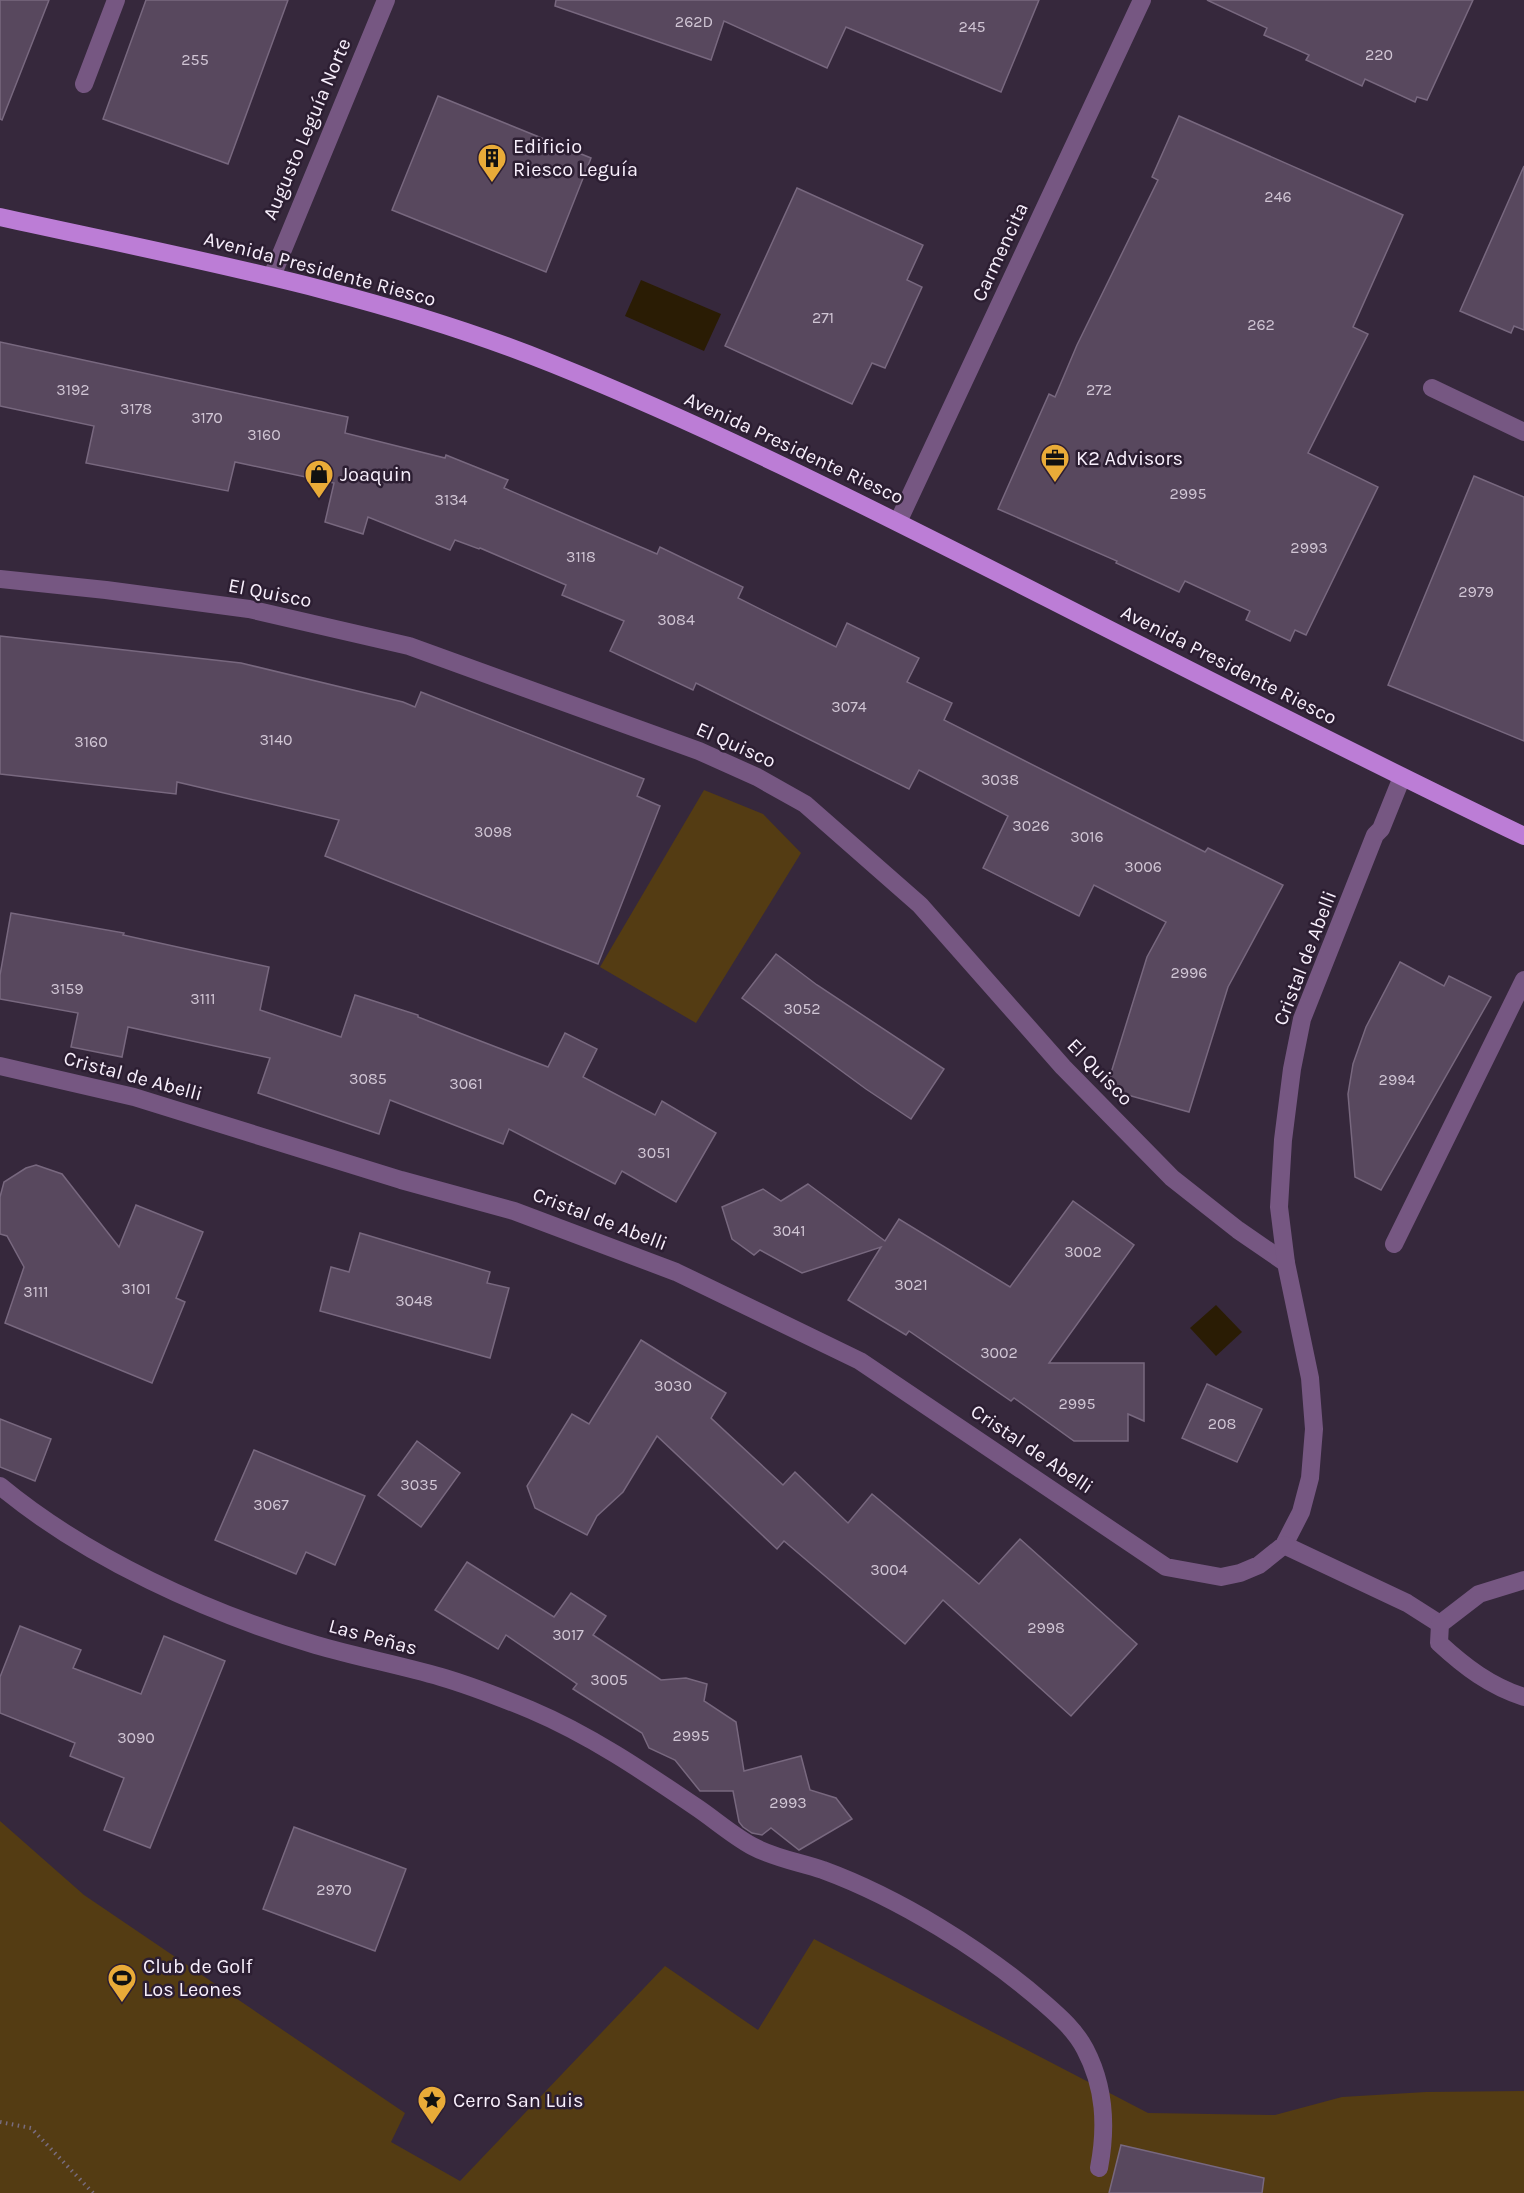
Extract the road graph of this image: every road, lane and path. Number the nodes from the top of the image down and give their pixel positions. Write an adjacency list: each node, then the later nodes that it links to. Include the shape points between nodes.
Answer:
1 (116, 0): 4 (street)
2 (386, 0): 6 (street, Augusto Leguía Norte)
3 (1142, 0): 9 (street, Carmencita)
4 (84, 84)
5 (0, 217): 6 (main road, Avenida Presidente Riesco)
6 (272, 276): 9 (main road, Avenida Presidente Riesco, via 385,305 552,363 703,428)
7 (1431, 388): 8 (street)
8 (1524, 432)
9 (898, 522): 11 (main road, Avenida Presidente Riesco)
10 (0, 579): 16 (street, El Quisco, via 249,609 409,646 699,751 757,777 805,804 920,905 1063,1067 1172,1178)
11 (1402, 777): 12 (main road, Avenida Presidente Riesco); 16 (street, Cristal de Abelli, via 1302,1019 1283,1140 1280,1207)
12 (1524, 836)
13 (1524, 980): 15 (street)
14 (0, 1066): 18 (street, Cristal de Abelli, via 134,1097 514,1211 676,1272 860,1360 1166,1567 1221,1577 1240,1574)
15 (1395, 1244)
16 (1286, 1263): 18 (street, Cristal de Abelli, via 1310,1378 1314,1429 1310,1478 1301,1512)
17 (0, 1486): 23 (street, Las Peñas, via 62,1531 111,1560 244,1621 315,1645 439,1677 535,1711 632,1764 752,1846 822,1870 942,1930 1020,1983 1068,2024 1083,2045 1102,2094 1105,2119)
18 (1284, 1545): 20 (street, via 1407,1603)
19 (1524, 1580): 20 (street, via 1479,1594)
20 (1440, 1624): 21 (street, via 1439,1643 1470,1671)
21 (1524, 1697)
22 (0, 2122): 24 (path, via 31,2128)
23 (1099, 2168)
24 (93, 2193)

